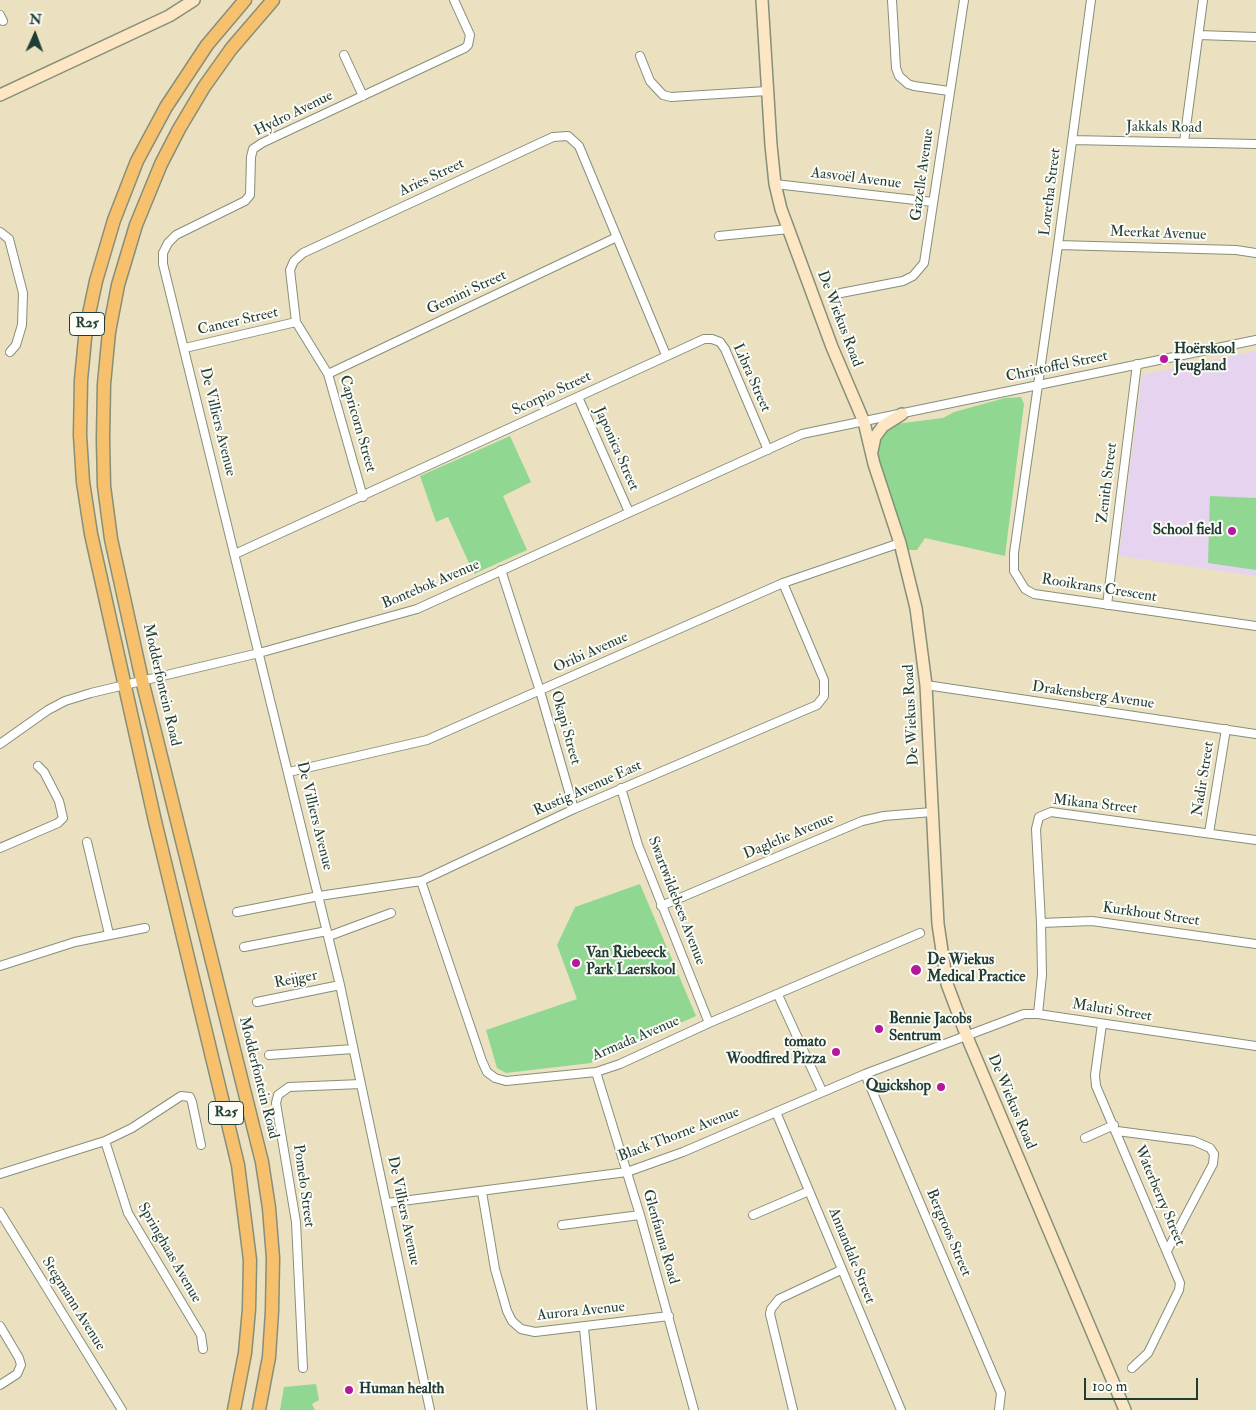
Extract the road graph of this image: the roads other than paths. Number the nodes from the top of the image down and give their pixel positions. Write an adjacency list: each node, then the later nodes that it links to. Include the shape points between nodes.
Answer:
1 (194, 0): 16 (street, via 169,16)
2 (244, 0): 55 (main road, R25, via 207,45 166,107 137,161 114,220 86,328 81,380 83,482)
3 (274, 0): 54 (main road, Modderfontein Road / R25, via 231,49 204,87 166,156 136,224 118,285 104,384 104,486 111,539)
4 (454, 0): 17 (street, Hydro Avenue, via 470,35 468,45)
5 (892, 0): 15 (street, via 899,76 914,86)
6 (964, 0): 15 (street, Gazelle Avenue)
7 (1091, 0): 18 (street, Loretha Street)
8 (1203, 0): 10 (street)
9 (762, 2): 14 (street, De Wiekus Road)
10 (1199, 35): 11 (street); 19 (street)
11 (1256, 37)
12 (344, 55): 17 (street)
13 (640, 56): 14 (street, via 650,80 662,95)
14 (767, 91): 21 (street, De Wiekus Road)
15 (949, 91): 22 (street, Gazelle Avenue)
16 (0, 95)
17 (363, 96): 25 (street, Hydro Avenue, via 253,149 252,188 245,201)
18 (1072, 140): 19 (street, Jakkals Road); 28 (street, Loretha Street)
19 (1184, 142): 20 (street, Jakkals Road)
20 (1256, 144)
21 (775, 184): 22 (street, Aasvoël Avenue); 23 (street, De Wiekus Road)
22 (933, 202): 31 (street, Gazelle Avenue, via 926,254 920,270 903,280)
23 (789, 229): 26 (street); 42 (street, De Wiekus Road, via 832,347)
24 (0, 232): 35 (street, via 8,239 23,293 22,325 16,345)
25 (176, 235): 34 (street, De Villiers Avenue, via 166,248 163,264)
26 (719, 236)
27 (617, 237): 29 (street, Aries Street, via 574,139 568,136 553,137); 36 (street); 38 (street, Gemini Street)
28 (1058, 245): 30 (street, Meerkat Avenue); 39 (street, Loretha Street)
29 (303, 253): 32 (street, Capricorn Street, via 290,270)
30 (1256, 253)
31 (841, 292)
32 (296, 322): 34 (street, Cancer Street); 38 (street, Capricorn Street)
33 (1256, 340): 37 (street, Christoffel Street)
34 (185, 348): 48 (street, De Villiers Avenue)
35 (10, 352)
36 (666, 355): 40 (street, Scorpio Street); 43 (street, Libra Street, via 704,339 720,342)
37 (1137, 364): 39 (street, Christoffel Street); 51 (street, Zenith Street)
38 (328, 374): 45 (street, Capricorn Street)
39 (1037, 386): 41 (street, Christoffel Street); 51 (street, Rooikrans Crescent, via 1014,571 1025,589 1034,594)
40 (578, 398): 45 (street, Scorpio Street); 46 (street, Japonica Street)
41 (902, 414): 42 (street, Christoffel Street); 44 (street, via 879,430)
42 (864, 422): 43 (street, Bontebok Avenue, via 814,430); 44 (street, De Wiekus Road)
43 (768, 450): 46 (street, Bontebok Avenue)
44 (871, 452): 47 (street, De Wiekus Road)
45 (363, 497): 48 (street, Scorpio Street)
46 (629, 512): 49 (street, Bontebok Avenue)
47 (900, 543): 50 (street, Oribi Avenue); 56 (street, De Wiekus Road, via 916,608)
48 (235, 554): 53 (street, De Villiers Avenue)
49 (501, 570): 53 (street, Bontebok Avenue, via 405,614); 57 (street, Okapi Street)
50 (783, 583): 57 (street, Oribi Avenue); 63 (street, Rustig Avenue East, via 824,680 825,692 821,701)
51 (1107, 606): 52 (street, Rooikrans Crescent)
52 (1256, 626)
53 (259, 653): 54 (street, Bontebok Avenue); 62 (street, De Villiers Avenue)
54 (142, 680): 55 (street, Bontebok Avenue); 123 (main road, Modderfontein Road / R25, via 262,1162 270,1218 272,1310 269,1357)
55 (124, 685): 60 (street, Bontebok Avenue, via 65,701); 122 (main road, R25, via 238,1165 250,1280 245,1353)
56 (926, 685): 58 (street, Drakensberg Avenue); 65 (street, De Wiekus Road)
57 (540, 691): 62 (street, Oribi Avenue, via 427,740); 64 (street, Okapi Street)
58 (1226, 729): 59 (street, Drakensberg Avenue); 66 (street, Nadir Street)
59 (1256, 734)
60 (0, 744)
61 (38, 766): 69 (street, via 59,801 63,818)
62 (289, 772): 71 (street, De Villiers Avenue)
63 (621, 788): 64 (street, Rustig Avenue East); 72 (street, Swartwildebees Avenue)
64 (574, 809): 70 (street, Rustig Avenue East)
65 (932, 812): 72 (street, Daglelie Avenue, via 862,821); 89 (street, De Wiekus Road, via 942,957 947,984)
66 (1209, 833): 67 (street, Mikana Street); 75 (street, Mikana Street, via 1051,812 1044,814 1037,822 1036,830)
67 (1256, 840)
68 (87, 842): 78 (street)
69 (0, 848)
70 (421, 880): 71 (street, Rustig Avenue East); 93 (street, Armada Avenue, via 487,1072 506,1080)
71 (319, 896): 73 (street, Rustig Avenue East); 79 (street, De Villiers Avenue)
72 (661, 906): 87 (street, Swartwildebees Avenue)
73 (237, 912)
74 (392, 913): 79 (street)
75 (1041, 923): 80 (street, Kurkhout Street, via 1092,920); 86 (street, Mikana Street, via 1042,976)
76 (145, 928): 78 (street)
77 (920, 933): 84 (street, Armada Avenue)
78 (109, 934): 82 (street)
79 (328, 934): 81 (street); 83 (street, De Villiers Avenue)
80 (1256, 944)
81 (244, 947)
82 (0, 966)
83 (340, 985): 85 (street, Reijger); 91 (street, De Villiers Avenue)
84 (778, 995): 87 (street, Armada Avenue); 96 (street)
85 (257, 1002)
86 (1038, 1014): 88 (street, Maluti Street); 89 (street, Maluti Street, via 1024,1014)
87 (709, 1023): 93 (street, Armada Avenue)
88 (1102, 1024): 90 (street, Maluti Street); 98 (street, Waterberry Street, via 1096,1086)
89 (967, 1036): 94 (street, Black Thorne Avenue); 129 (street, De Wiekus Road)
90 (1256, 1046)
91 (354, 1049): 92 (street); 95 (street, De Villiers Avenue)
92 (269, 1056)
93 (596, 1072): 102 (street, Glenfauna Road)
94 (865, 1074): 96 (street, Black Thorne Avenue); 120 (street, Bergroos Street, via 1001,1392)
95 (361, 1084): 106 (street, De Villiers Avenue); 117 (street, Pomelo Street, via 289,1087 278,1095 276,1104 296,1222)
96 (822, 1091): 97 (street, Black Thorne Avenue)
97 (776, 1112): 102 (street, Black Thorne Avenue, via 683,1152); 104 (street, Annandale Street)
98 (1115, 1128): 99 (street); 111 (street, Waterberry Street); 111 (street, via 1194,1141 1210,1148 1214,1154 1213,1164)
99 (1085, 1138)
100 (105, 1140): 101 (street, via 132,1128 186,1095 192,1102); 103 (street); 116 (street, Springhaas Avenue, via 128,1214 201,1335)
101 (201, 1145)
102 (626, 1172): 105 (street, Black Thorne Avenue); 108 (street, Glenfauna Road)
103 (0, 1174)
104 (809, 1191): 109 (street); 112 (street, Annandale Street)
105 (482, 1192): 106 (street, Black Thorne Avenue); 115 (street, Aurora Avenue, via 495,1268 512,1321 521,1329 535,1332)
106 (387, 1203): 124 (street, De Villiers Avenue)
107 (0, 1212): 121 (street, Stegmann Avenue)
108 (640, 1214): 110 (street); 113 (street, Glenfauna Road)
109 (753, 1215)
110 (562, 1225)
111 (1167, 1251): 118 (street, Waterberry Street, via 1178,1275 1179,1290 1148,1353)
112 (841, 1270): 127 (street, via 779,1299 771,1309); 128 (street, Annandale Street)
113 (669, 1316): 115 (street, Aurora Avenue); 126 (street, Glenfauna Road)
114 (0, 1326): 119 (street, via 20,1365 17,1374)
115 (584, 1328): 125 (street)
116 (203, 1349)
117 (303, 1368)
118 (1132, 1368)
119 (0, 1386)
120 (1000, 1407)
121 (122, 1410)
122 (234, 1410)
123 (259, 1410)
124 (430, 1410)
125 (592, 1410)
126 (694, 1410)
127 (793, 1410)
128 (901, 1410)
129 (1125, 1410)

